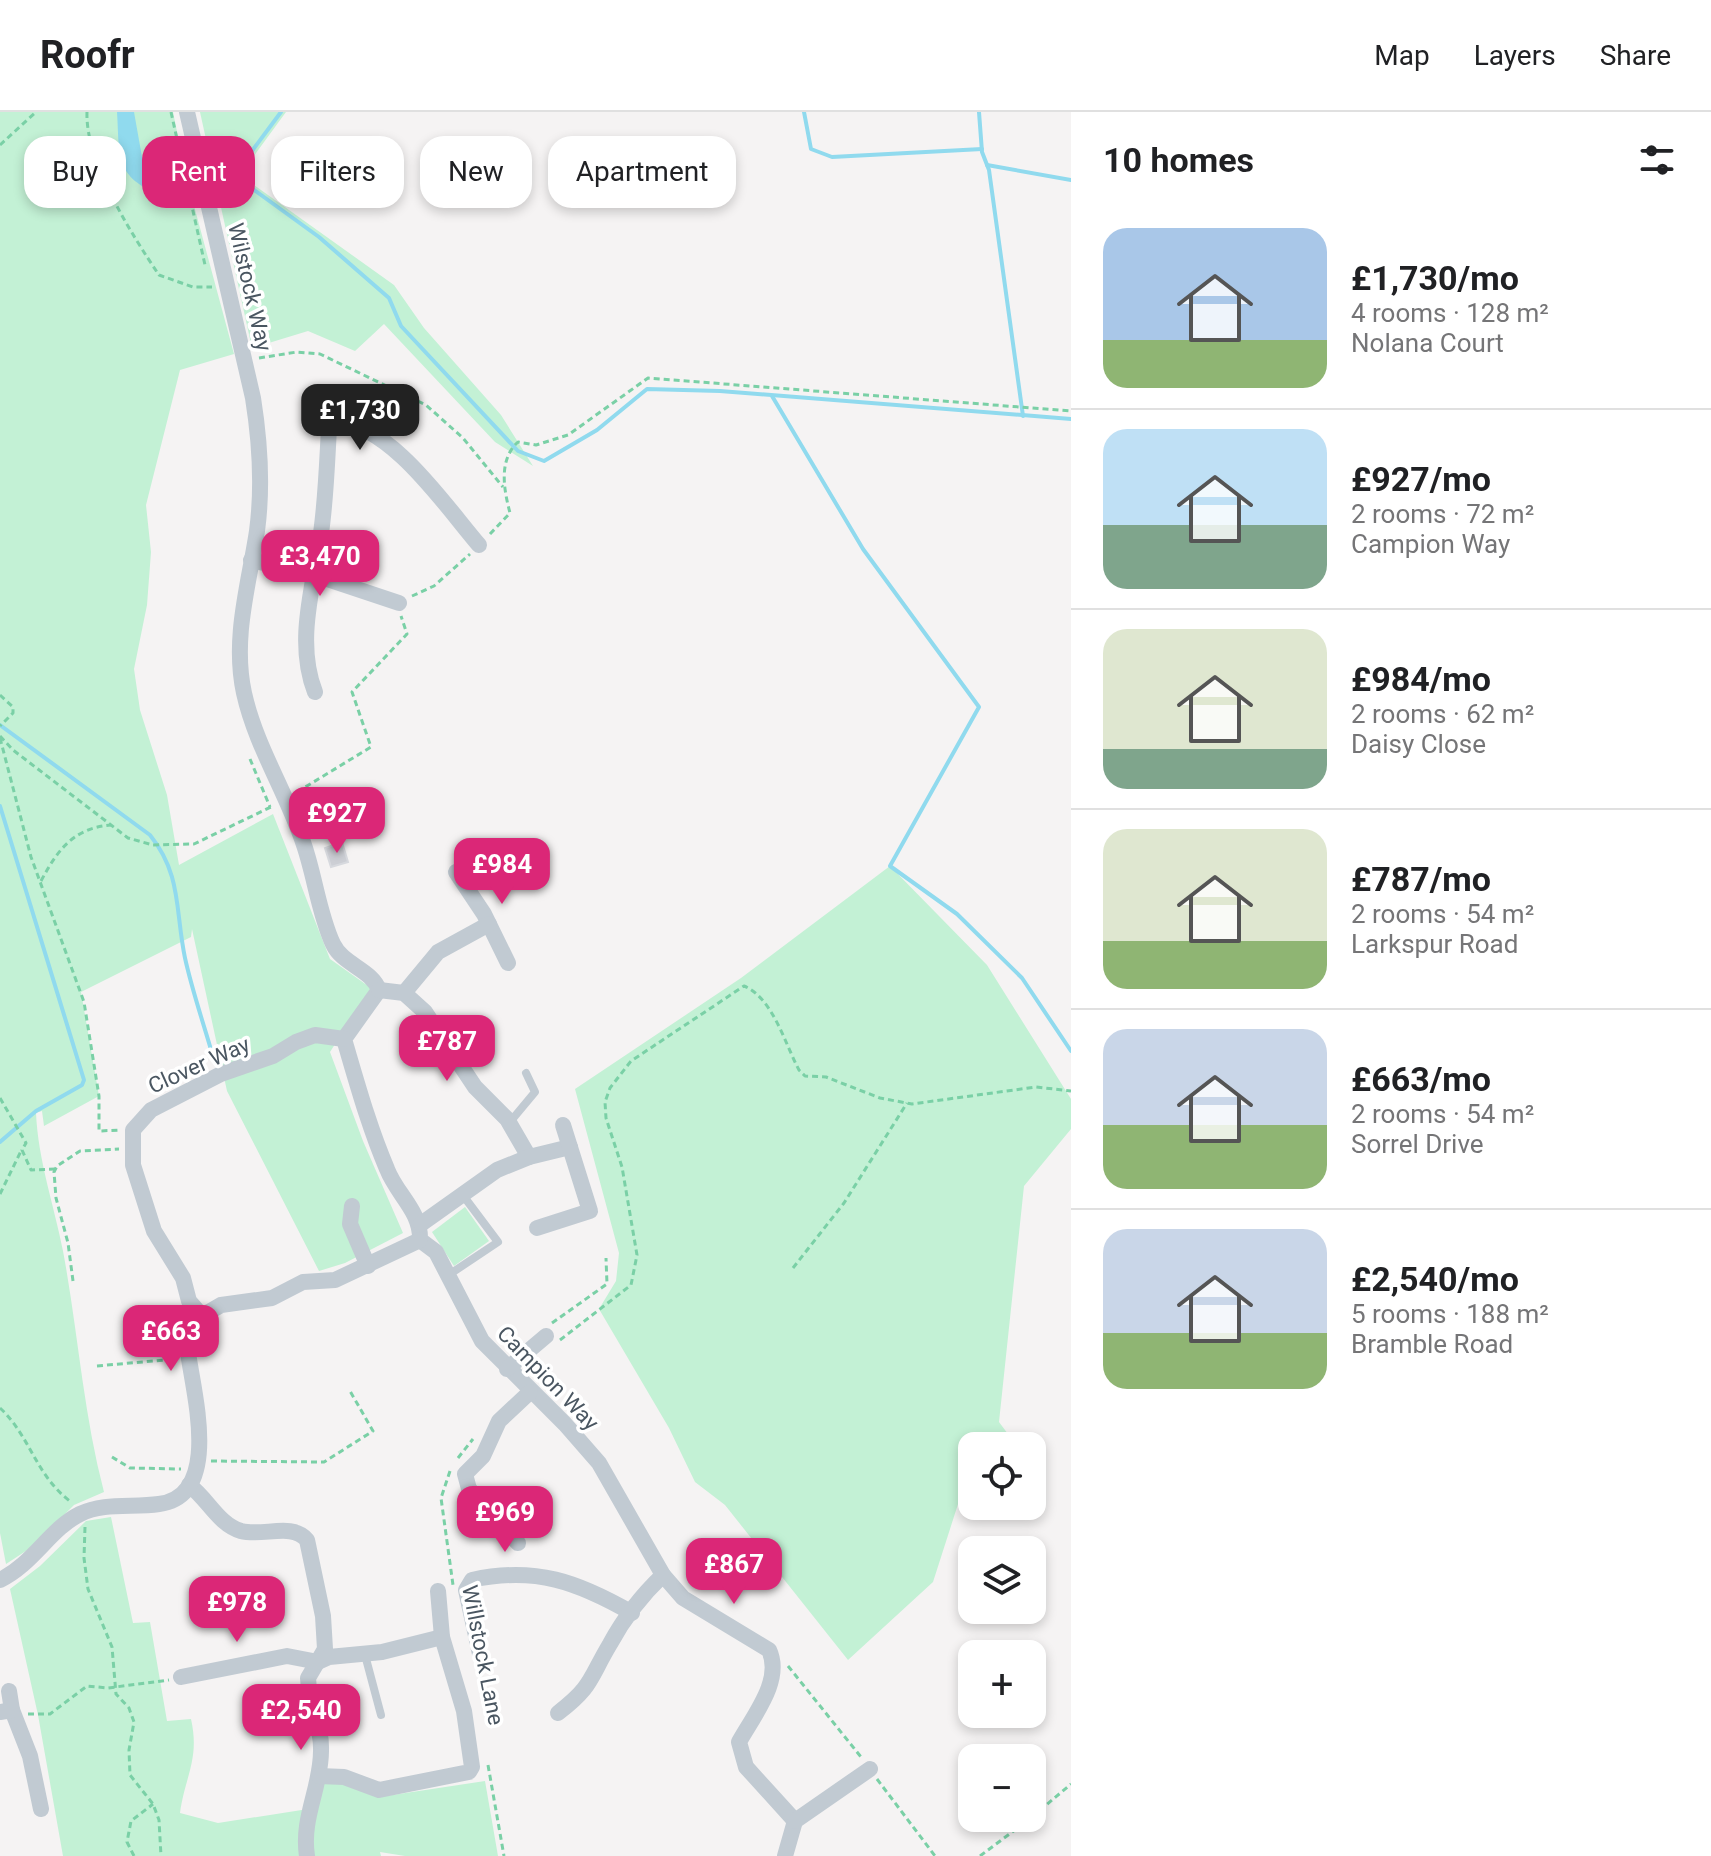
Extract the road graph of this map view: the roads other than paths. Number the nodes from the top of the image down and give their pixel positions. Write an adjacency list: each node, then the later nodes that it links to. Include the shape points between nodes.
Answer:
1 (187, 112): 3 (street, Wilstock Way, via 245,360 260,457)
2 (479, 545): 4 (street, via 402,455 350,422 335,420 329,428 321,535)
3 (251, 560): 4 (street); 10 (street, Wilstock Way, via 241,634 243,692 305,847 332,941)
4 (312, 574): 5 (street); 6 (street, via 308,674)
5 (399, 603)
6 (315, 692)
7 (456, 872): 8 (street)
8 (489, 924): 9 (street); 11 (street, via 438,952)
9 (508, 963)
10 (379, 990): 11 (street); 12 (street)
11 (404, 993): 14 (street, via 437,1028 475,1087)
12 (344, 1039): 21 (street, Campion Way, via 388,1172); 24 (street, Clover Way, via 315,1035 221,1074 151,1110 133,1130 131,1149 154,1231)
13 (526, 1073): 14 (lane, via 535,1092)
14 (510, 1123): 17 (street)
15 (563, 1125): 16 (street)
16 (570, 1147): 17 (street); 20 (street, via 590,1211)
17 (529, 1157): 18 (street, via 497,1170)
18 (462, 1194): 21 (street); 23 (lane, via 498,1242)
19 (352, 1206): 22 (street, via 350,1224)
20 (537, 1228)
21 (420, 1232): 22 (street); 23 (street, Campion Way)
22 (368, 1266): 24 (street, via 335,1280 303,1282 272,1298 221,1305)
23 (447, 1276): 26 (street, Campion Way, via 473,1329)
24 (202, 1316): 28 (street, via 188,1337 198,1411 197,1461)
25 (550, 1335): 26 (street)
26 (507, 1369): 27 (street, Campion Way)
27 (530, 1392): 29 (street, via 499,1421 483,1456 465,1474 469,1489); 30 (street, Campion Way, via 599,1463)
28 (189, 1485): 31 (street, via 162,1504 86,1511 32,1560); 37 (street, via 233,1528 293,1531 307,1540 323,1616 325,1649)
29 (518, 1543)
30 (663, 1575): 33 (street, via 638,1599); 46 (street, Campion Way, via 683,1598 769,1650 776,1664 773,1678 739,1742 746,1767)
31 (0, 1580)
32 (446, 1593): 34 (street)
33 (632, 1613): 35 (street, via 587,1587 544,1576 501,1574 472,1580 466,1590); 41 (street, via 609,1644 595,1677)
34 (442, 1637): 36 (street); 44 (street, via 464,1711 469,1772 379,1790 344,1777)
35 (480, 1654)
36 (365, 1655): 37 (street); 42 (lane)
37 (318, 1662): 38 (street, via 287,1656); 44 (street, via 308,1678 321,1734)
38 (181, 1677)
39 (9, 1691): 40 (street)
40 (8, 1712): 45 (street, via 30,1756)
41 (558, 1713)
42 (381, 1715)
43 (870, 1769): 46 (street)
44 (319, 1776): 47 (street, via 306,1820)
45 (41, 1809)
46 (795, 1821): 48 (street)
47 (307, 1856)
48 (785, 1856)

